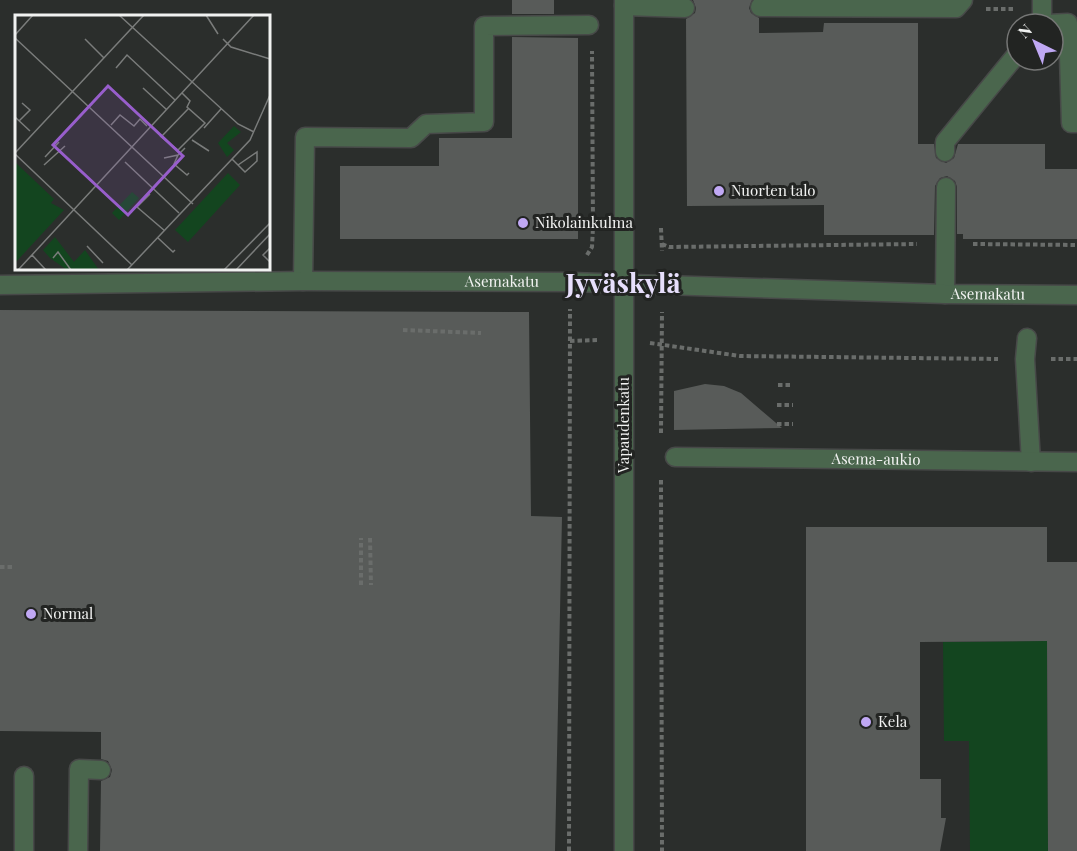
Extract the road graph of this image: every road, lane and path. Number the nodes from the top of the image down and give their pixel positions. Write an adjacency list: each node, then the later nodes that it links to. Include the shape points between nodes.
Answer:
1 (624, 3): 4 (street); 21 (street, Vapaudenkatu)
2 (779, 4): 3 (street); 5 (street)
3 (959, 4)
4 (686, 8)
5 (760, 8)
6 (980, 9): 7 (path)
7 (1015, 9)
8 (1073, 23): 11 (street, via 1071,123)
9 (589, 25): 19 (street, via 484,26 484,122 426,124 411,138 305,137); 20 (path, via 592,247)
10 (1005, 69): 12 (street, via 945,142)
11 (1077, 123)
12 (945, 152)
13 (946, 187): 16 (street)
14 (661, 228): 15 (path)
15 (662, 244): 16 (path); 18 (path)
16 (947, 244): 17 (path); 23 (street)
17 (1077, 244)
18 (662, 251)
19 (303, 281): 20 (street, Asemakatu); 22 (street, Asemakatu)
20 (571, 282): 21 (street, Asemakatu); 54 (path)
21 (623, 284): 23 (street, Asemakatu); 55 (street, Vapaudenkatu)
22 (0, 285)
23 (945, 294): 24 (street, Asemakatu)
24 (1077, 295)
25 (662, 311): 30 (path)
26 (403, 330): 27 (path)
27 (481, 333)
28 (1027, 338): 31 (street)
29 (653, 343): 30 (path)
30 (661, 344): 31 (path, via 740,356); 39 (path)
31 (1025, 359): 32 (path); 41 (street)
32 (1077, 359)
33 (778, 385): 34 (path)
34 (793, 385)
35 (777, 405): 36 (path)
36 (793, 405)
37 (777, 424): 38 (path)
38 (793, 424)
39 (661, 444)
40 (675, 457): 41 (street, Asema-aukio)
41 (1031, 462): 42 (street, Asema-aukio)
42 (1077, 462)
43 (661, 477): 56 (path)
44 (370, 537): 49 (path)
45 (361, 538): 48 (path)
46 (0, 567): 47 (path)
47 (13, 567)
48 (361, 585)
49 (371, 585)
50 (101, 770): 53 (street, via 79,769)
51 (24, 776): 52 (street)
52 (24, 851)
53 (78, 851)
54 (569, 851)
55 (624, 851)
56 (662, 851)

